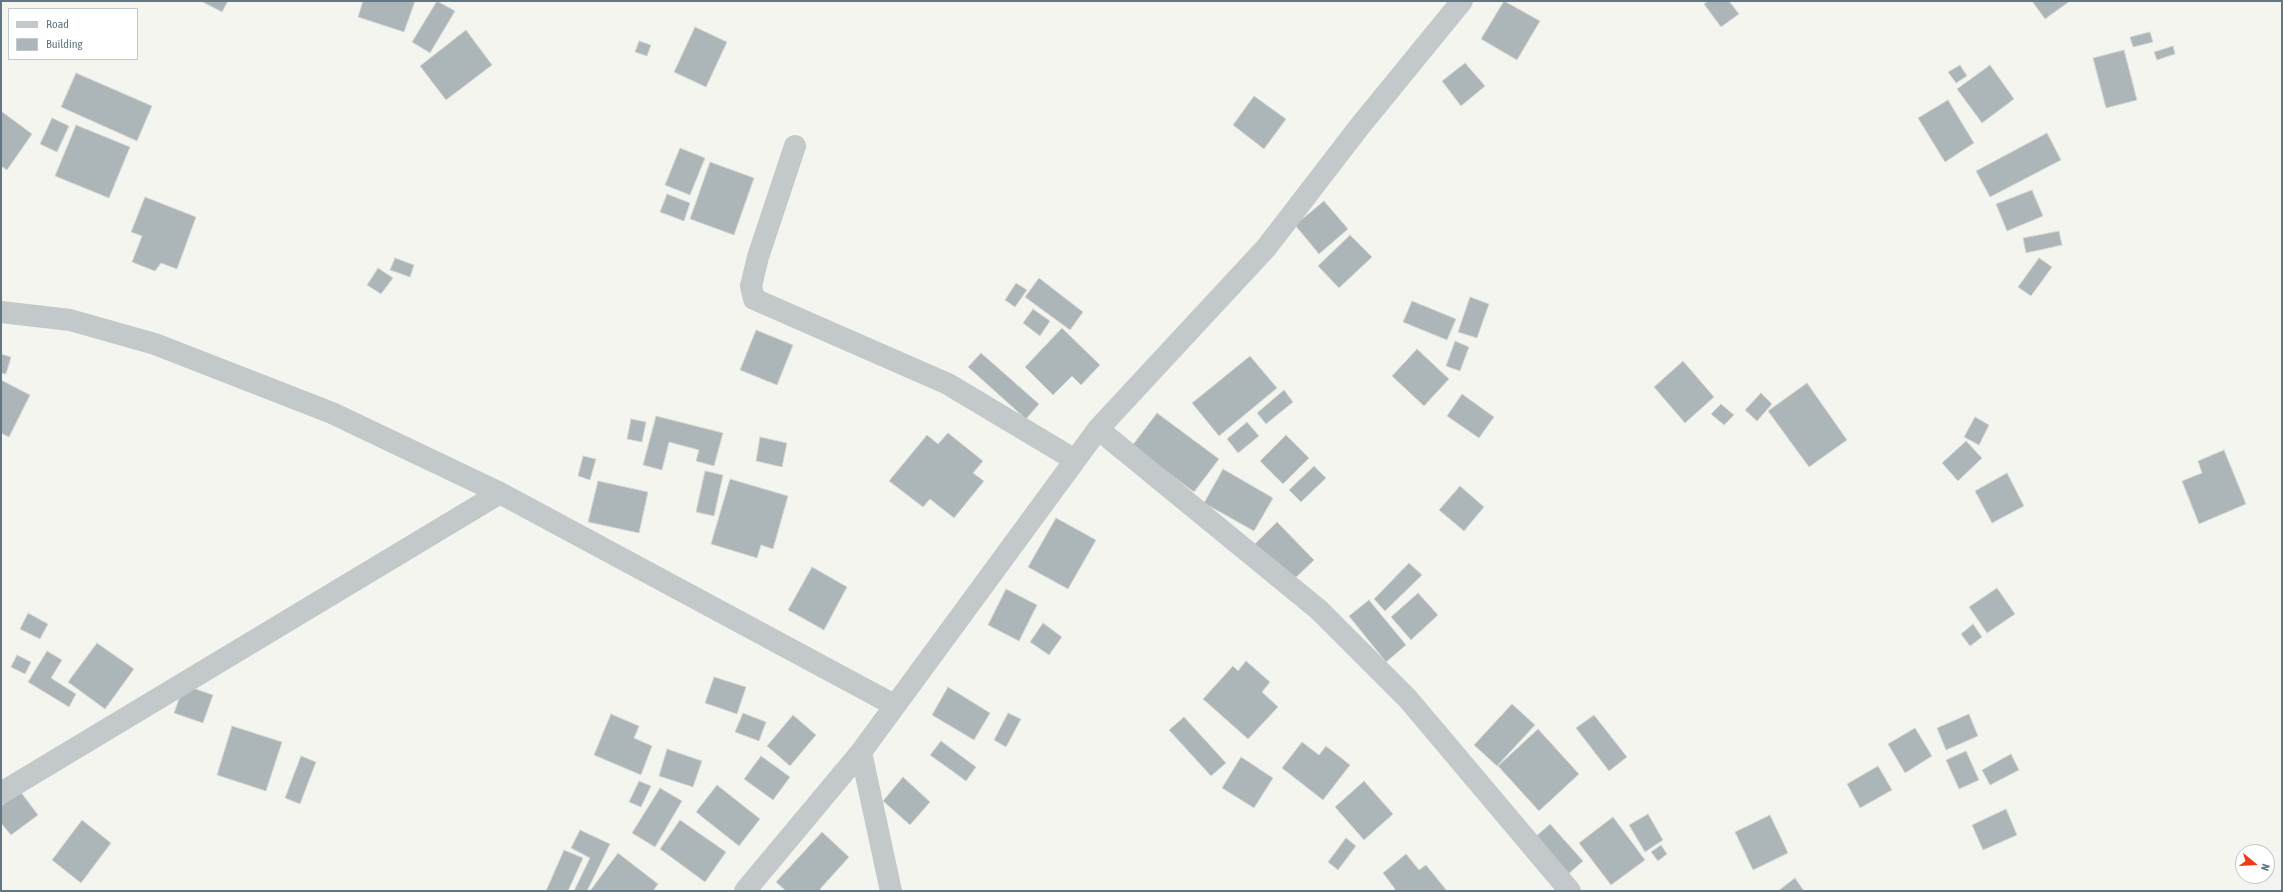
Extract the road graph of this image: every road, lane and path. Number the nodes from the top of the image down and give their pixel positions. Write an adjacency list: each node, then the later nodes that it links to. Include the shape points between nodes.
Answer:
1 (1462, 1): 4 (street, via 1360,126 1266,248)
2 (795, 146): 5 (street, via 758,257 751,286 754,299 948,384)
3 (1, 312): 6 (street, via 70,320 155,344 332,413)
4 (1098, 429): 5 (street); 12 (street, via 1319,610 1408,699)
5 (1075, 460): 7 (street)
6 (500, 493): 7 (street); 9 (street)
7 (894, 705): 8 (street)
8 (861, 752): 10 (street); 11 (street)
9 (1, 794)
10 (745, 891)
11 (891, 891)
12 (1570, 891)

